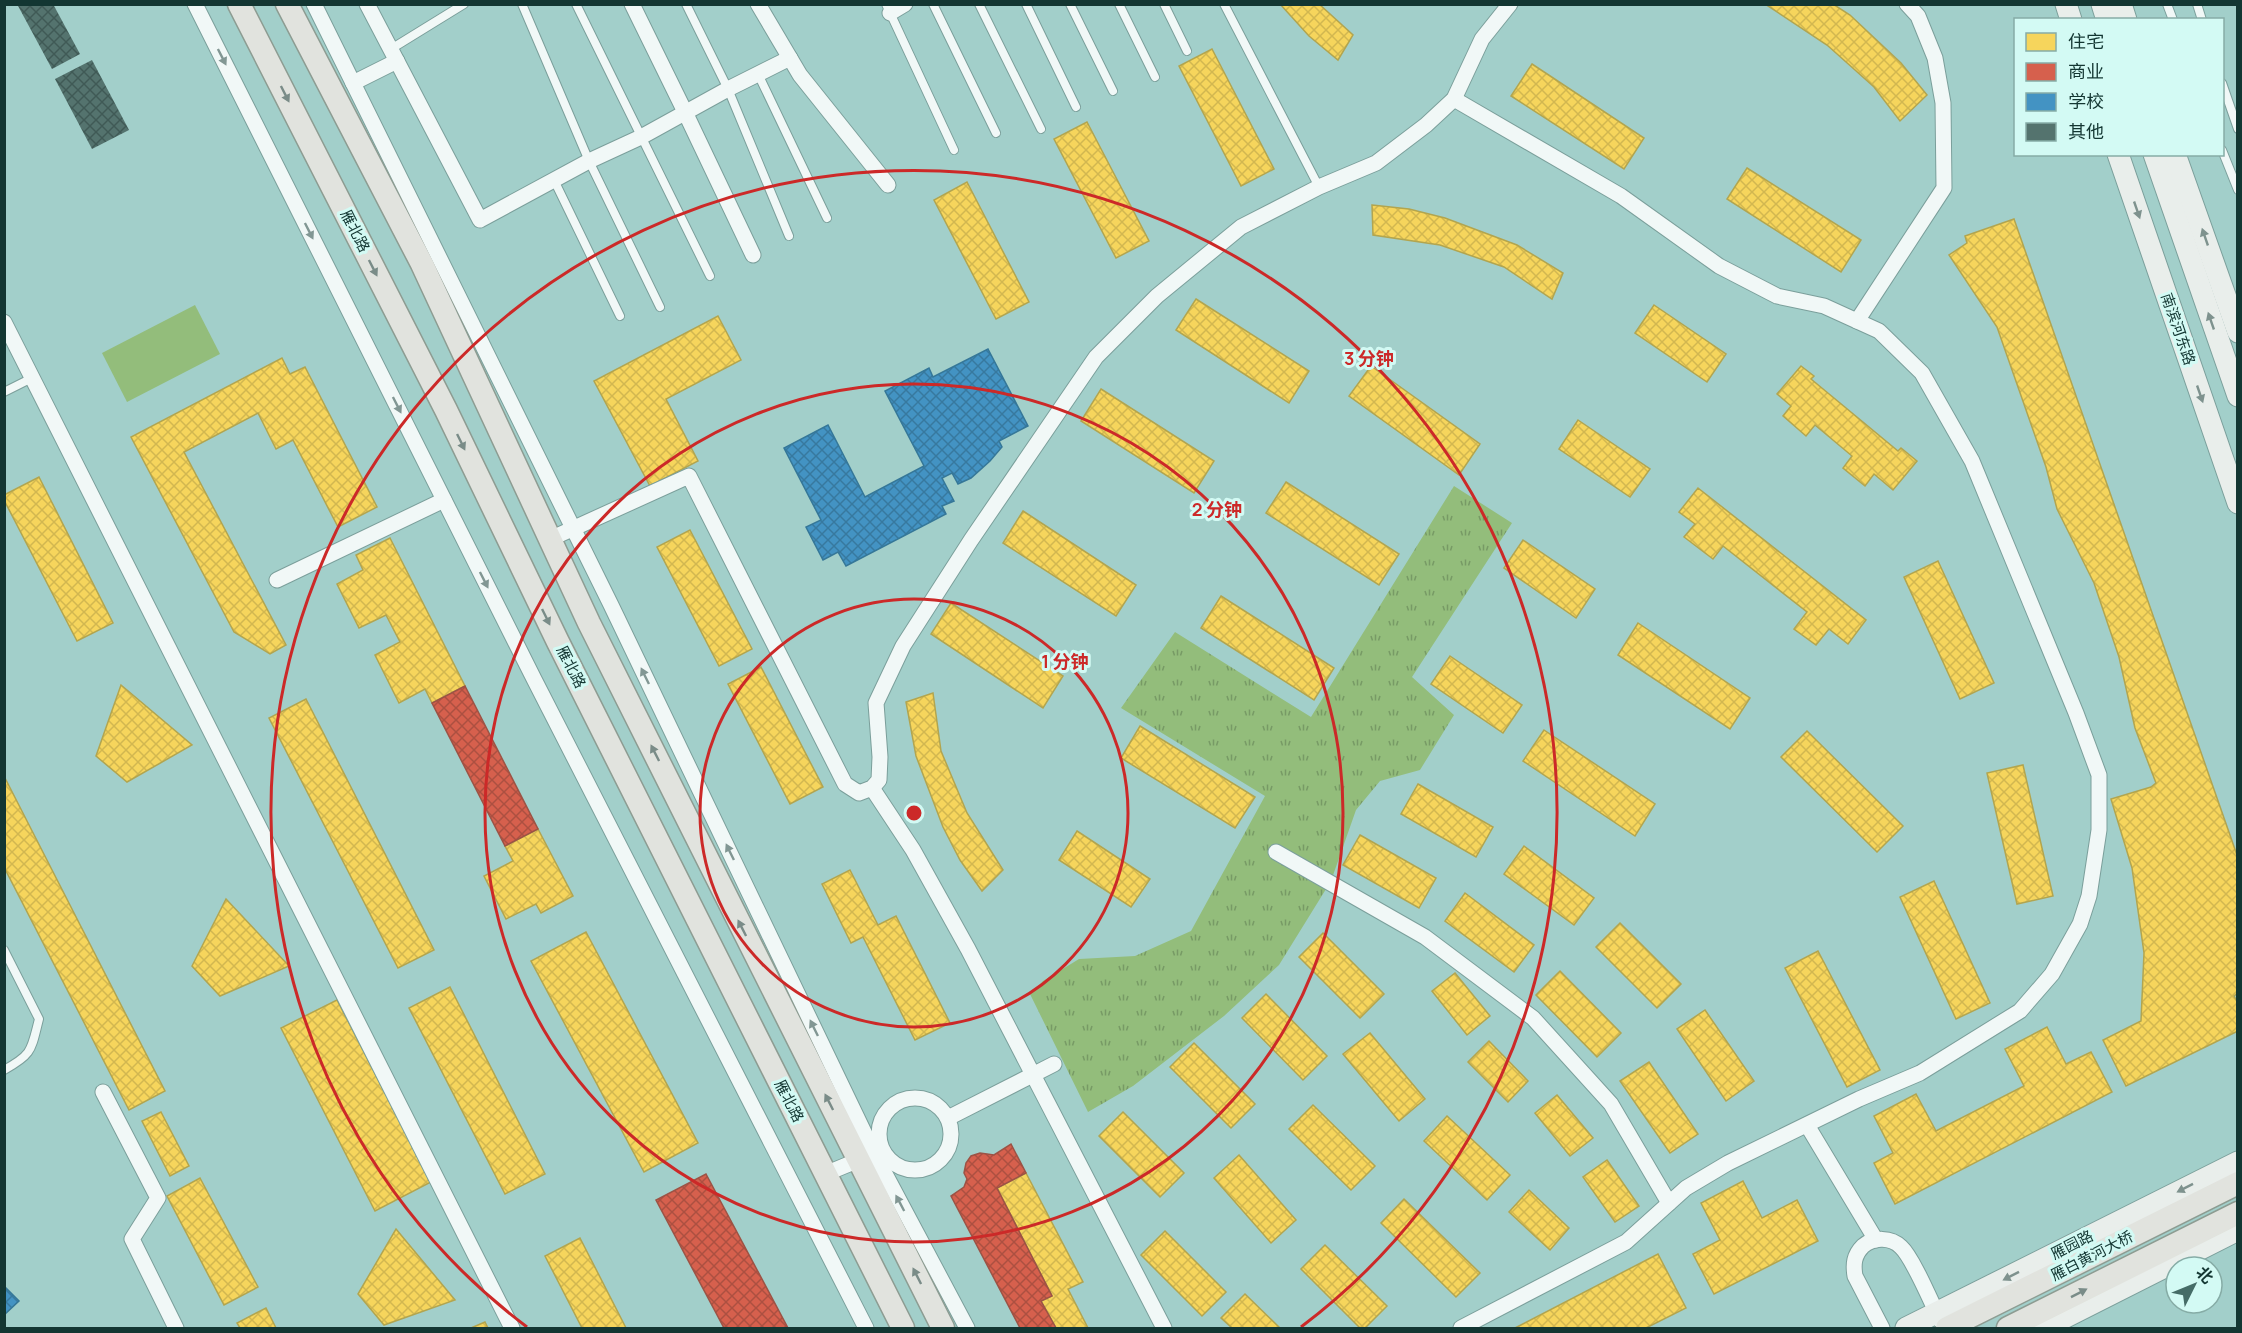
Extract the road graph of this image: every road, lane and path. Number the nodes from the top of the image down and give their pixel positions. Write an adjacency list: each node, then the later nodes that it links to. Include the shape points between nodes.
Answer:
1 (195, 4): 61 (street, one-way to 61)
2 (239, 4): 77 (main road, 雁北路, one-way to 77, via 446,410)
3 (287, 4): 64 (main road, via 422,264)
4 (314, 4): 28 (street)
5 (367, 4): 24 (street)
6 (465, 4): 24 (lane)
7 (522, 4): 44 (lane)
8 (576, 4): 38 (lane)
9 (632, 4): 34 (street)
10 (686, 4): 30 (lane)
11 (758, 4): 25 (street)
12 (905, 4): 22 (street)
13 (933, 4): 37 (lane)
14 (979, 4): 35 (lane)
15 (1026, 4): 33 (lane)
16 (1070, 4): 31 (lane)
17 (1119, 4): 27 (lane)
18 (1164, 4): 23 (lane)
19 (1224, 4): 47 (lane)
20 (1510, 4): 32 (street, via 1482,39)
21 (1907, 4): 55 (street, via 1918,16 1935,58 1943,103 1944,188)
22 (888, 9): 39 (lane)
23 (1187, 51)
24 (394, 55): 28 (street); 45 (street, via 480,220)
25 (790, 58): 26 (street); 46 (street)
26 (758, 74): 30 (street); 49 (lane)
27 (1155, 77)
28 (353, 83): 63 (street)
29 (2224, 86): 36 (lane)
30 (728, 89): 34 (street); 50 (lane)
31 (1113, 91)
32 (1454, 99): 47 (street, via 1376,163); 55 (street, via 1621,196 1719,266 1777,296 1824,306)
33 (1076, 107)
34 (685, 112): 38 (street); 51 (street)
35 (1041, 129)
36 (2238, 129)
37 (996, 133)
38 (641, 136): 44 (street); 52 (lane)
39 (954, 150)
40 (2224, 153): 48 (lane)
41 (2119, 156): 62 (main road, 南滨河东路, one-way to 62)
42 (2155, 156): 60 (main road, one-way to 42)
43 (2176, 156): 57 (main road, one-way to 43)
44 (589, 161): 45 (street); 53 (lane)
45 (554, 180): 54 (lane)
46 (888, 185)
47 (1319, 187): 66 (street, via 1241,227 1157,296 1096,357 903,646 876,703 879,780)
48 (2238, 190)
49 (827, 218)
50 (789, 236)
51 (753, 255)
52 (710, 276)
53 (660, 307)
54 (620, 315)
55 (1857, 321): 74 (street, via 1879,332 1922,373 1972,461 2099,776 2100,830 2080,924 2052,974 2020,1011 1920,1073)
56 (4, 322): 58 (street)
57 (2238, 332)
58 (33, 378): 59 (lane); 85 (street)
59 (4, 392)
60 (2238, 396)
61 (444, 500): 65 (street); 86 (street, one-way to 86)
62 (2238, 503)
63 (573, 529): 64 (street); 66 (street, via 689,476 845,784 859,793); 75 (street, one-way to 63)
64 (550, 539): 75 (main road, one-way to 64, via 589,623)
65 (277, 580)
66 (872, 788): 71 (street, via 952,919)
67 (1276, 852): 79 (street, via 1425,937 1533,1018 1611,1104)
68 (4, 950): 70 (lane, via 39,1019 25,1058)
69 (1054, 1064): 71 (street)
70 (4, 1070)
71 (1032, 1074): 73 (street); 90 (street)
72 (103, 1092): 84 (street, via 158,1198 132,1239)
73 (948, 1118): 75 (street, via 927,1100 899,1101 881,1122); 75 (street, via 949,1146 931,1167 903,1168)
74 (1807, 1125): 79 (street, via 1728,1163); 82 (street)
75 (872, 1154): 77 (street); 88 (main road, one-way to 75); 89 (street, one-way to 75)
76 (2238, 1162): 83 (main road, 雁园路, one-way to 83)
77 (825, 1174): 87 (main road, 雁北路)
78 (2238, 1183): 83 (main road, 雁白黄河大桥)
79 (1669, 1203): 91 (street, via 1626,1242)
80 (2238, 1214): 94 (main road, 雁白黄河大桥, one-way to 80)
81 (2238, 1230): 95 (main road)
82 (1876, 1240): 83 (street, via 1885,1239 1901,1247); 92 (street, via 1860,1250 1853,1267)
83 (1943, 1323): 93 (main road, 雁园路)
84 (176, 1329)
85 (512, 1329)
86 (866, 1329)
87 (903, 1329)
88 (943, 1329)
89 (967, 1329)
90 (1164, 1329)
91 (1461, 1329)
92 (1882, 1329)
93 (1906, 1329)
94 (2008, 1329)
95 (2044, 1329)

